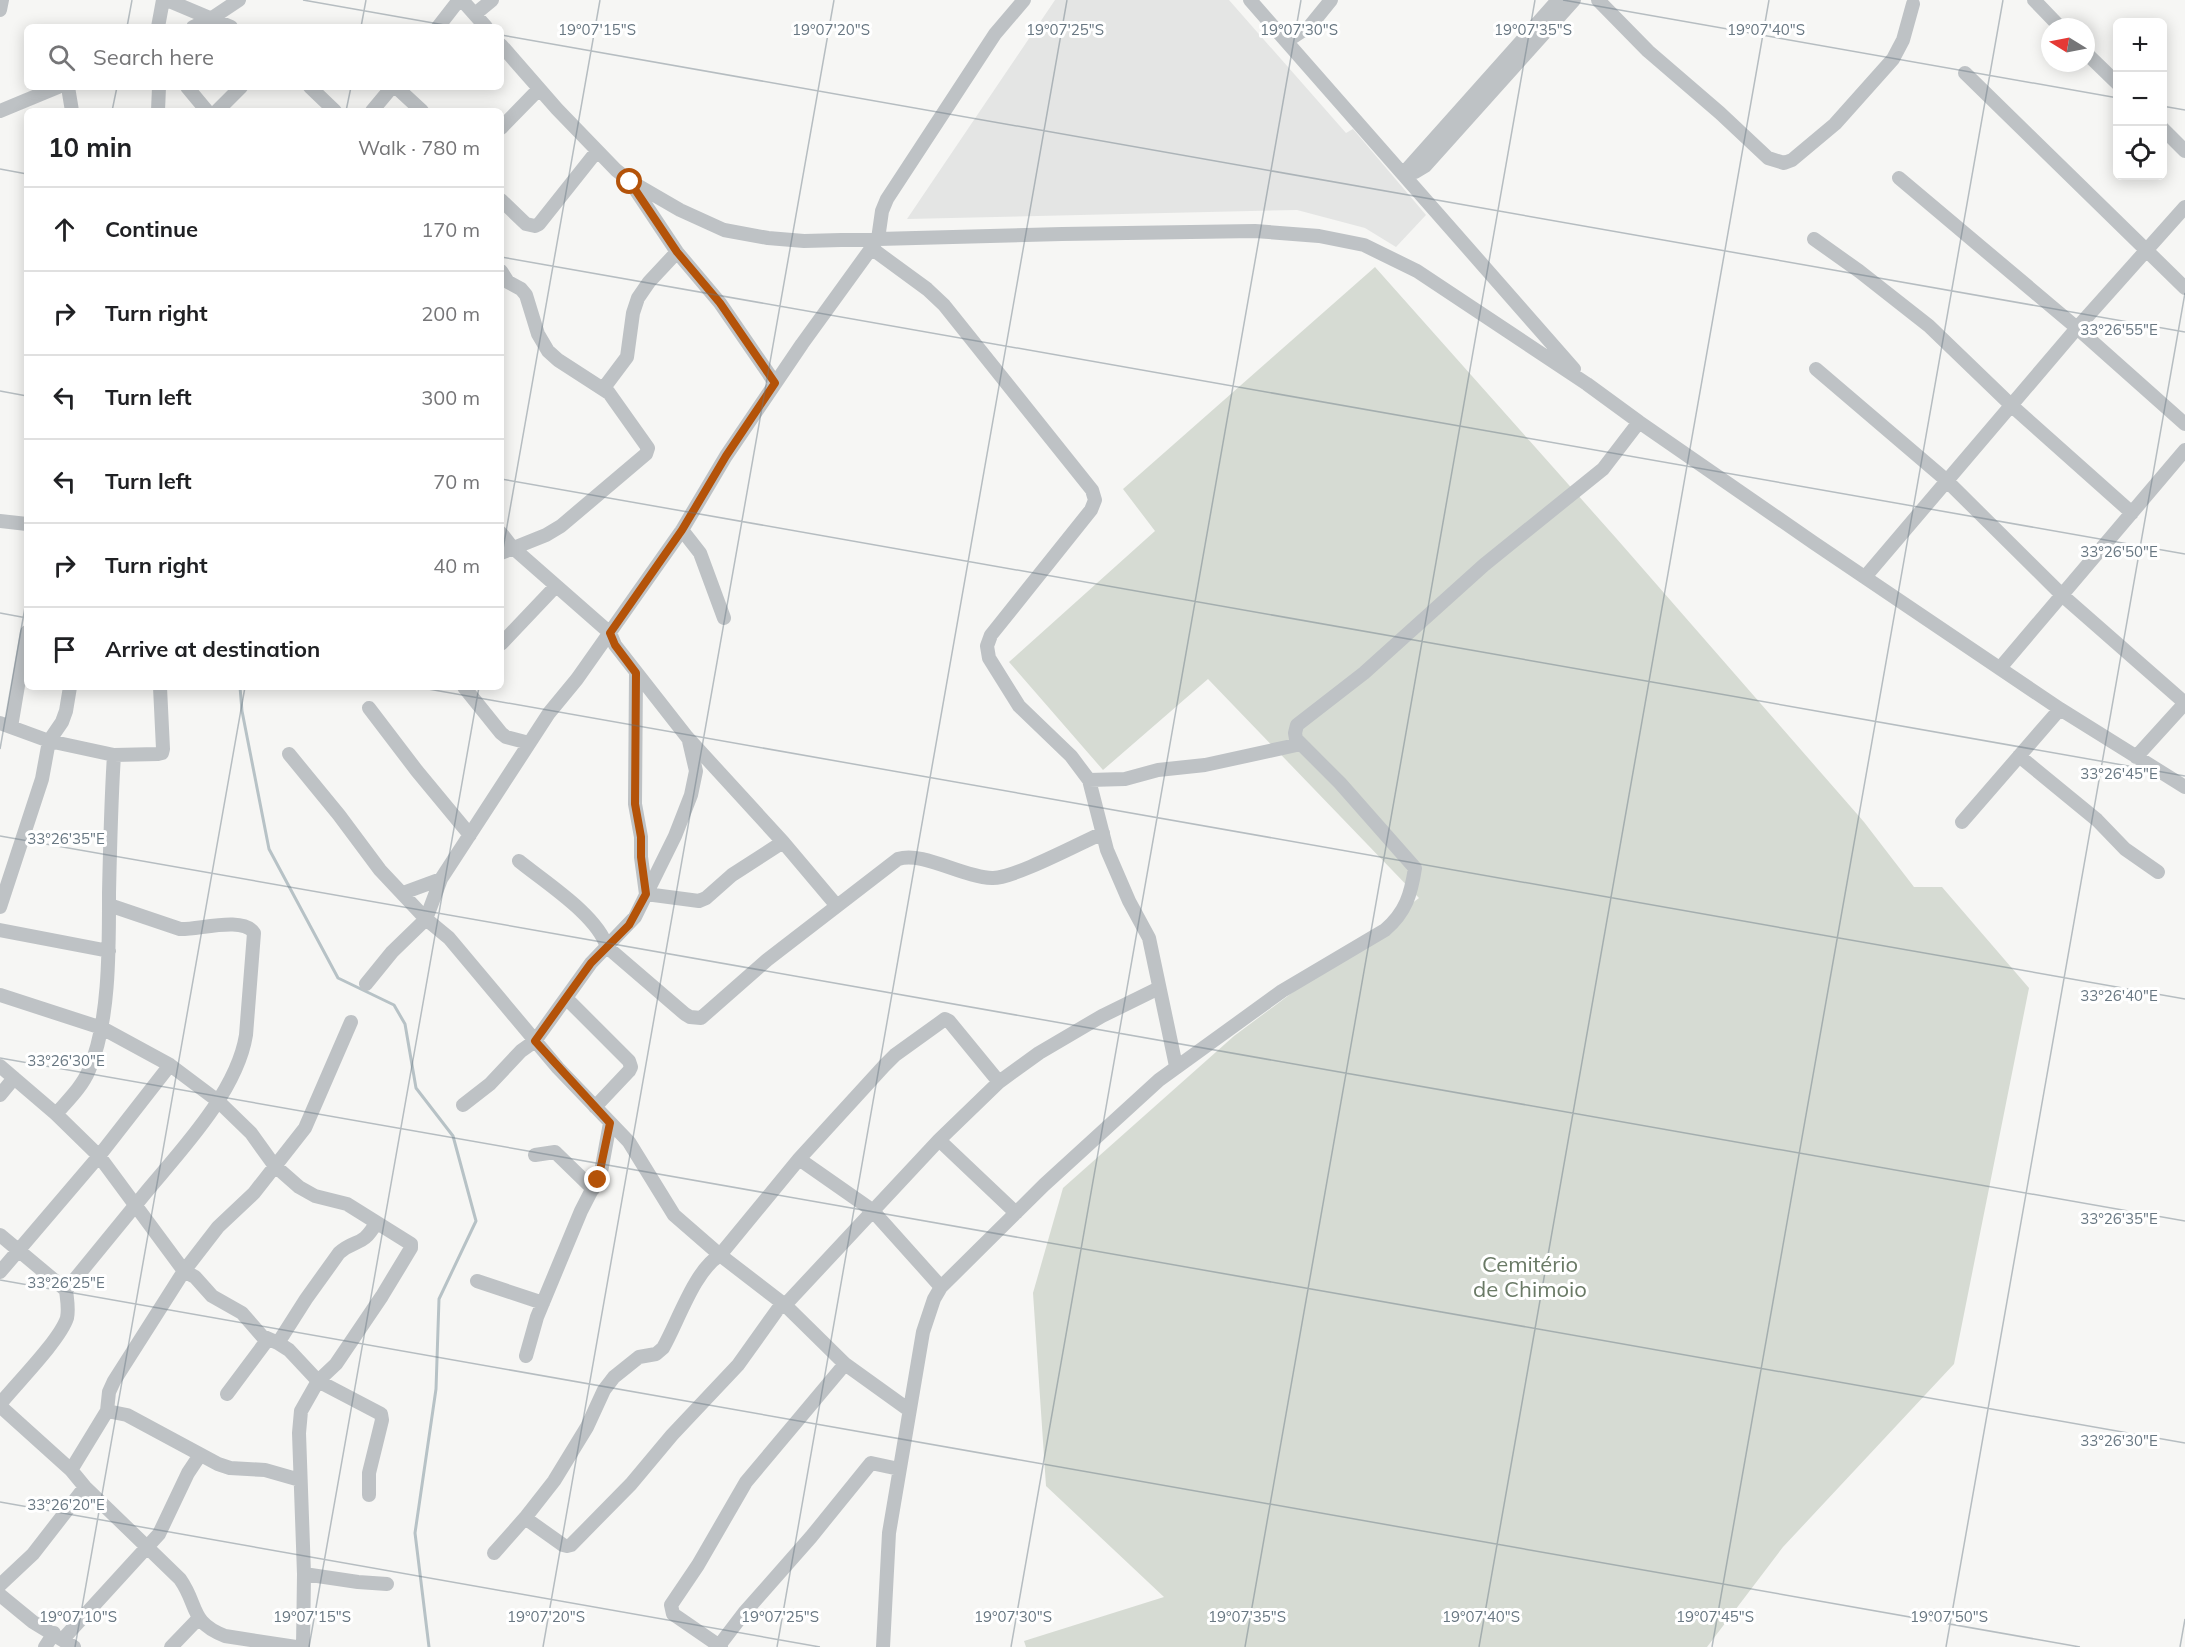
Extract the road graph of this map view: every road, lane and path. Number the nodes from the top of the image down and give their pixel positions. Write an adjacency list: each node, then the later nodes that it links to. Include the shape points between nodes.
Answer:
1 (2, 0): 14 (street)
2 (165, 0): 16 (street); 18 (street)
3 (238, 0): 16 (street)
4 (460, 0): 15 (street); 21 (street)
5 (492, 0): 15 (street)
6 (1024, 0): 55 (street, via 995,34 887,199)
7 (1250, 0): 23 (street)
8 (1331, 0): 23 (street, via 1310,26)
9 (1558, 0): 49 (street)
10 (1574, 0): 49 (street, via 1425,166)
11 (1598, 0): 13 (street, via 1648,51 1768,158 1784,163 1835,123 1893,59)
12 (2034, 0): 17 (street)
13 (1912, 4)
14 (0, 10)
15 (475, 15): 22 (street)
16 (212, 18): 19 (street); 20 (street)
17 (2052, 18)
18 (159, 24)
19 (199, 24)
20 (225, 24)
21 (440, 24)
22 (483, 24)
23 (1287, 41): 49 (street)
24 (504, 48): 28 (street)
25 (2095, 62): 27 (street)
26 (1965, 74): 57 (street)
27 (2113, 79)
28 (539, 89): 45 (street); 47 (street)
29 (51, 90): 44 (street)
30 (68, 90): 37 (street)
31 (159, 90): 38 (street)
32 (190, 90): 39 (street)
33 (238, 90): 40 (street)
34 (313, 90): 41 (street)
35 (391, 90): 42 (street)
36 (398, 90): 43 (street)
37 (72, 108)
38 (158, 108)
39 (204, 108)
40 (220, 108)
41 (332, 108)
42 (375, 108)
43 (418, 108)
44 (0, 111)
45 (504, 125)
46 (2167, 132): 48 (street)
47 (597, 151): 51 (street); 52 (street, via 539,224 526,224)
48 (2185, 151)
49 (1405, 172): 63 (street)
50 (1899, 178): 60 (street)
51 (630, 182): 55 (street, via 724,230 768,238); 56 (street)
52 (504, 203)
53 (2185, 207): 57 (street)
54 (1814, 240): 65 (street, via 1929,326)
55 (875, 244): 62 (street); 63 (street, via 1255,231 1339,239 1364,245 1417,271); 99 (street, via 944,305 1092,490 1095,500 1091,510 991,635 987,646 989,658 1019,706 1071,756)
56 (677, 252): 62 (street, via 720,303); 64 (street, via 638,298 627,357)
57 (2147, 252): 59 (street); 60 (street)
58 (504, 281): 64 (street, via 526,295 548,351)
59 (2185, 288)
60 (2077, 328): 65 (street); 67 (street)
61 (1816, 369): 69 (street)
62 (775, 383): 73 (street)
63 (1587, 384): 66 (street)
64 (603, 389): 74 (street, via 648,448 646,454 554,531)
65 (2012, 406): 69 (street); 70 (street)
66 (1639, 422): 75 (street); 94 (street, via 1603,468 1484,565 1364,673 1297,725 1296,739)
67 (2185, 424)
68 (2185, 450): 70 (street)
69 (1946, 480): 75 (street); 77 (street)
70 (2132, 513): 77 (street)
71 (0, 521): 72 (street)
72 (24, 524)
73 (682, 530): 78 (street, via 700,553); 79 (street)
74 (507, 550): 76 (street)
75 (1865, 578): 82 (street)
76 (556, 586): 79 (street); 80 (street)
77 (2063, 596): 82 (street); 87 (street)
78 (724, 618)
79 (610, 633): 83 (street); 93 (street)
80 (504, 641)
81 (24, 645): 90 (street)
82 (2000, 668): 89 (street)
83 (636, 673): 91 (street); 109 (street, via 635,804)
84 (69, 690): 92 (street, via 62,722)
85 (160, 690): 96 (street, via 162,753)
86 (466, 690): 93 (street, via 501,733)
87 (2185, 703): 98 (street)
88 (369, 708): 103 (street)
89 (2060, 709): 97 (street); 98 (street)
90 (6, 725): 92 (street)
91 (687, 736): 104 (street); 109 (street, via 695,782 675,836)
92 (50, 741): 96 (street); 112 (street, via 42,779)
93 (529, 743): 103 (street)
94 (1301, 744): 99 (street, via 1205,765 1158,770 1125,780); 126 (street, via 1415,868 1409,900 1385,930 1282,992)
95 (289, 754): 108 (street, via 380,870)
96 (114, 755): 110 (street)
97 (2019, 756): 101 (street); 106 (street, via 2097,820 2125,849)
98 (2136, 757): 100 (street)
99 (1089, 780): 102 (street)
100 (2185, 787)
101 (1962, 822)
102 (1103, 833): 111 (street, via 1014,873 994,878 963,873 915,857 897,859); 118 (street, via 1121,884 1149,938)
103 (470, 835): 107 (street)
104 (783, 842): 109 (street, via 732,874 699,901); 111 (street)
105 (519, 861): 115 (street, via 580,908 601,933)
106 (2158, 872)
107 (441, 879): 108 (street); 113 (street)
108 (403, 893): 113 (street)
109 (646, 894): 115 (street, via 635,917)
110 (109, 905): 116 (street); 130 (street, via 180,929 227,925 245,926 254,933 244,1050)
111 (837, 906): 115 (street, via 696,1019 685,1014)
112 (0, 907)
113 (426, 919): 117 (street); 123 (street, via 449,938)
114 (0, 930): 116 (street)
115 (607, 947): 120 (street)
116 (109, 951): 122 (street)
117 (366, 984)
118 (1159, 988): 126 (street); 128 (street, via 1110,1011)
119 (0, 995): 122 (street)
120 (566, 998): 123 (street); 132 (street, via 630,1061 629,1071)
121 (351, 1022): 139 (street, via 304,1128)
122 (102, 1028): 124 (street); 133 (street, via 83,1083)
123 (535, 1041): 131 (street); 132 (street)
124 (170, 1065): 130 (street); 137 (street)
125 (0, 1066): 127 (street)
126 (1176, 1066): 143 (street)
127 (14, 1078): 129 (street); 133 (street)
128 (999, 1082): 135 (street); 138 (street, via 949,1021 942,1021 895,1055)
129 (0, 1095)
130 (218, 1101): 139 (street, via 251,1134); 141 (street)
131 (463, 1105)
132 (595, 1107): 134 (street)
133 (56, 1114): 137 (street)
134 (610, 1123): 140 (street, via 601,1172); 147 (street, via 639,1155 674,1215)
135 (939, 1140): 142 (street); 143 (street)
136 (535, 1155): 140 (street, via 555,1152)
137 (99, 1156): 141 (street); 146 (street)
138 (799, 1159): 142 (street); 147 (street)
139 (274, 1165): 144 (street, via 299,1187 315,1196 347,1204); 148 (street)
140 (593, 1189): 153 (street)
141 (136, 1204): 148 (street); 152 (street)
142 (872, 1210): 151 (street); 154 (street)
143 (1016, 1213): 151 (street)
144 (376, 1223): 155 (street, via 366,1239 339,1253); 158 (street, via 407,1240 411,1248 336,1364)
145 (0, 1235): 146 (street)
146 (19, 1250): 149 (street); 152 (street)
147 (720, 1255): 154 (street); 169 (street, via 690,1293 663,1348 656,1354 639,1357 604,1390 554,1481)
148 (184, 1271): 155 (street); 162 (street, via 114,1381)
149 (0, 1272)
150 (477, 1281): 153 (street)
151 (942, 1287): 161 (street, via 923,1332)
152 (66, 1290): 160 (street, via 67,1318 59,1333)
153 (543, 1303): 156 (street)
154 (785, 1305): 157 (street); 169 (street, via 778,1309 738,1365 571,1545 563,1545)
155 (273, 1341): 158 (street, via 289,1350); 159 (street)
156 (526, 1356)
157 (845, 1364): 161 (street); 182 (street, via 746,1482 671,1605 673,1614)
158 (318, 1381): 166 (street, via 298,1421); 168 (street, via 381,1414 369,1473)
159 (227, 1394)
160 (0, 1405): 165 (street)
161 (909, 1410): 164 (street)
162 (107, 1411): 163 (street, via 127,1415); 165 (street)
163 (200, 1455): 166 (street, via 230,1468 253,1467); 170 (street, via 159,1534)
164 (900, 1469): 182 (street, via 871,1463 744,1613); 183 (street, via 887,1548)
165 (70, 1470): 167 (street)
166 (300, 1479): 172 (street)
167 (85, 1487): 170 (street); 174 (street, via 33,1554)
168 (369, 1495)
169 (525, 1518): 171 (street)
170 (146, 1548): 176 (street, via 180,1579); 177 (street)
171 (494, 1553)
172 (304, 1574): 173 (street); 181 (street)
173 (387, 1584)
174 (0, 1585)
175 (0, 1596): 177 (street)
176 (198, 1619): 179 (street); 180 (street, via 225,1636)
177 (64, 1640): 178 (street)
178 (45, 1647)
179 (171, 1647)
180 (296, 1647)
181 (303, 1647)
182 (720, 1647)
183 (883, 1647)

